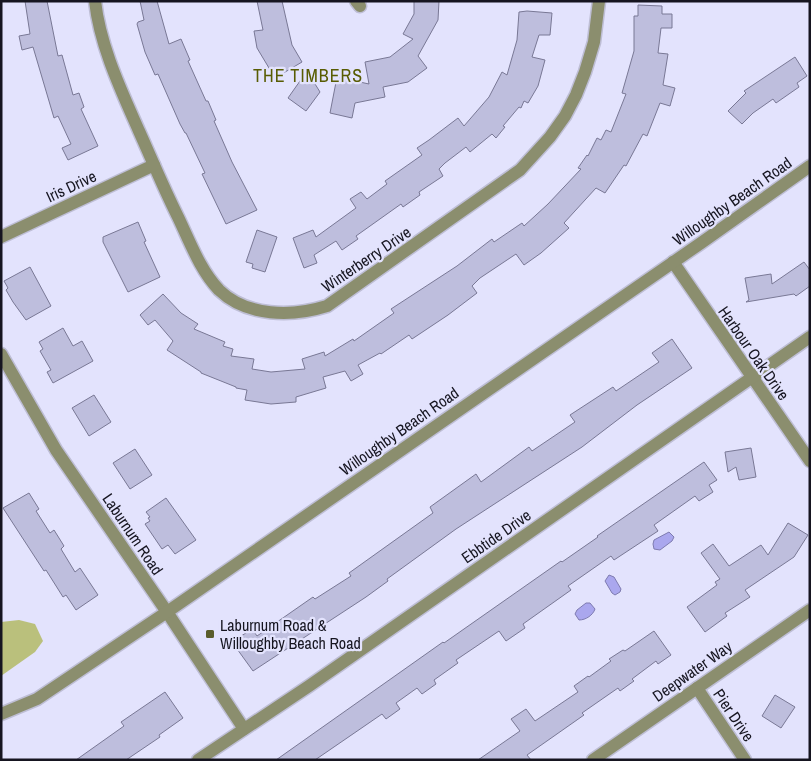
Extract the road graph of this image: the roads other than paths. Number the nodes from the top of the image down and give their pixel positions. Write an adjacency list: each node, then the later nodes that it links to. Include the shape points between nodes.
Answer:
1 (96, 1): 3 (street, Winterberry Drive, via 108,54 122,94)
2 (599, 1): 3 (street, Winterberry Drive, via 594,42 585,72 565,116 550,137 520,170 327,306 286,314 261,311 243,306 220,290 204,270)
3 (154, 165): 5 (street, Iris Drive)
4 (810, 166): 6 (street, Willoughby Beach Road)
5 (1, 237)
6 (673, 262): 9 (street, Harbour Oak Drive); 12 (street, Willoughby Beach Road)
7 (810, 337): 9 (street, Ebbtide Drive)
8 (1, 354): 12 (street, Laburnum Road, via 56,450)
9 (752, 378): 10 (street, Harbour Oak Drive); 15 (street, Ebbtide Drive)
10 (810, 461)
11 (810, 610): 13 (street, Deepwater Way)
12 (167, 612): 14 (street, Willoughby Beach Road, via 37,699); 15 (street, Laburnum Road)
13 (697, 688): 17 (street, Deepwater Way); 18 (street, Pier Drive)
14 (1, 714)
15 (244, 729): 16 (street, Ebbtide Drive)
16 (198, 760)
17 (593, 760)
18 (745, 760)

